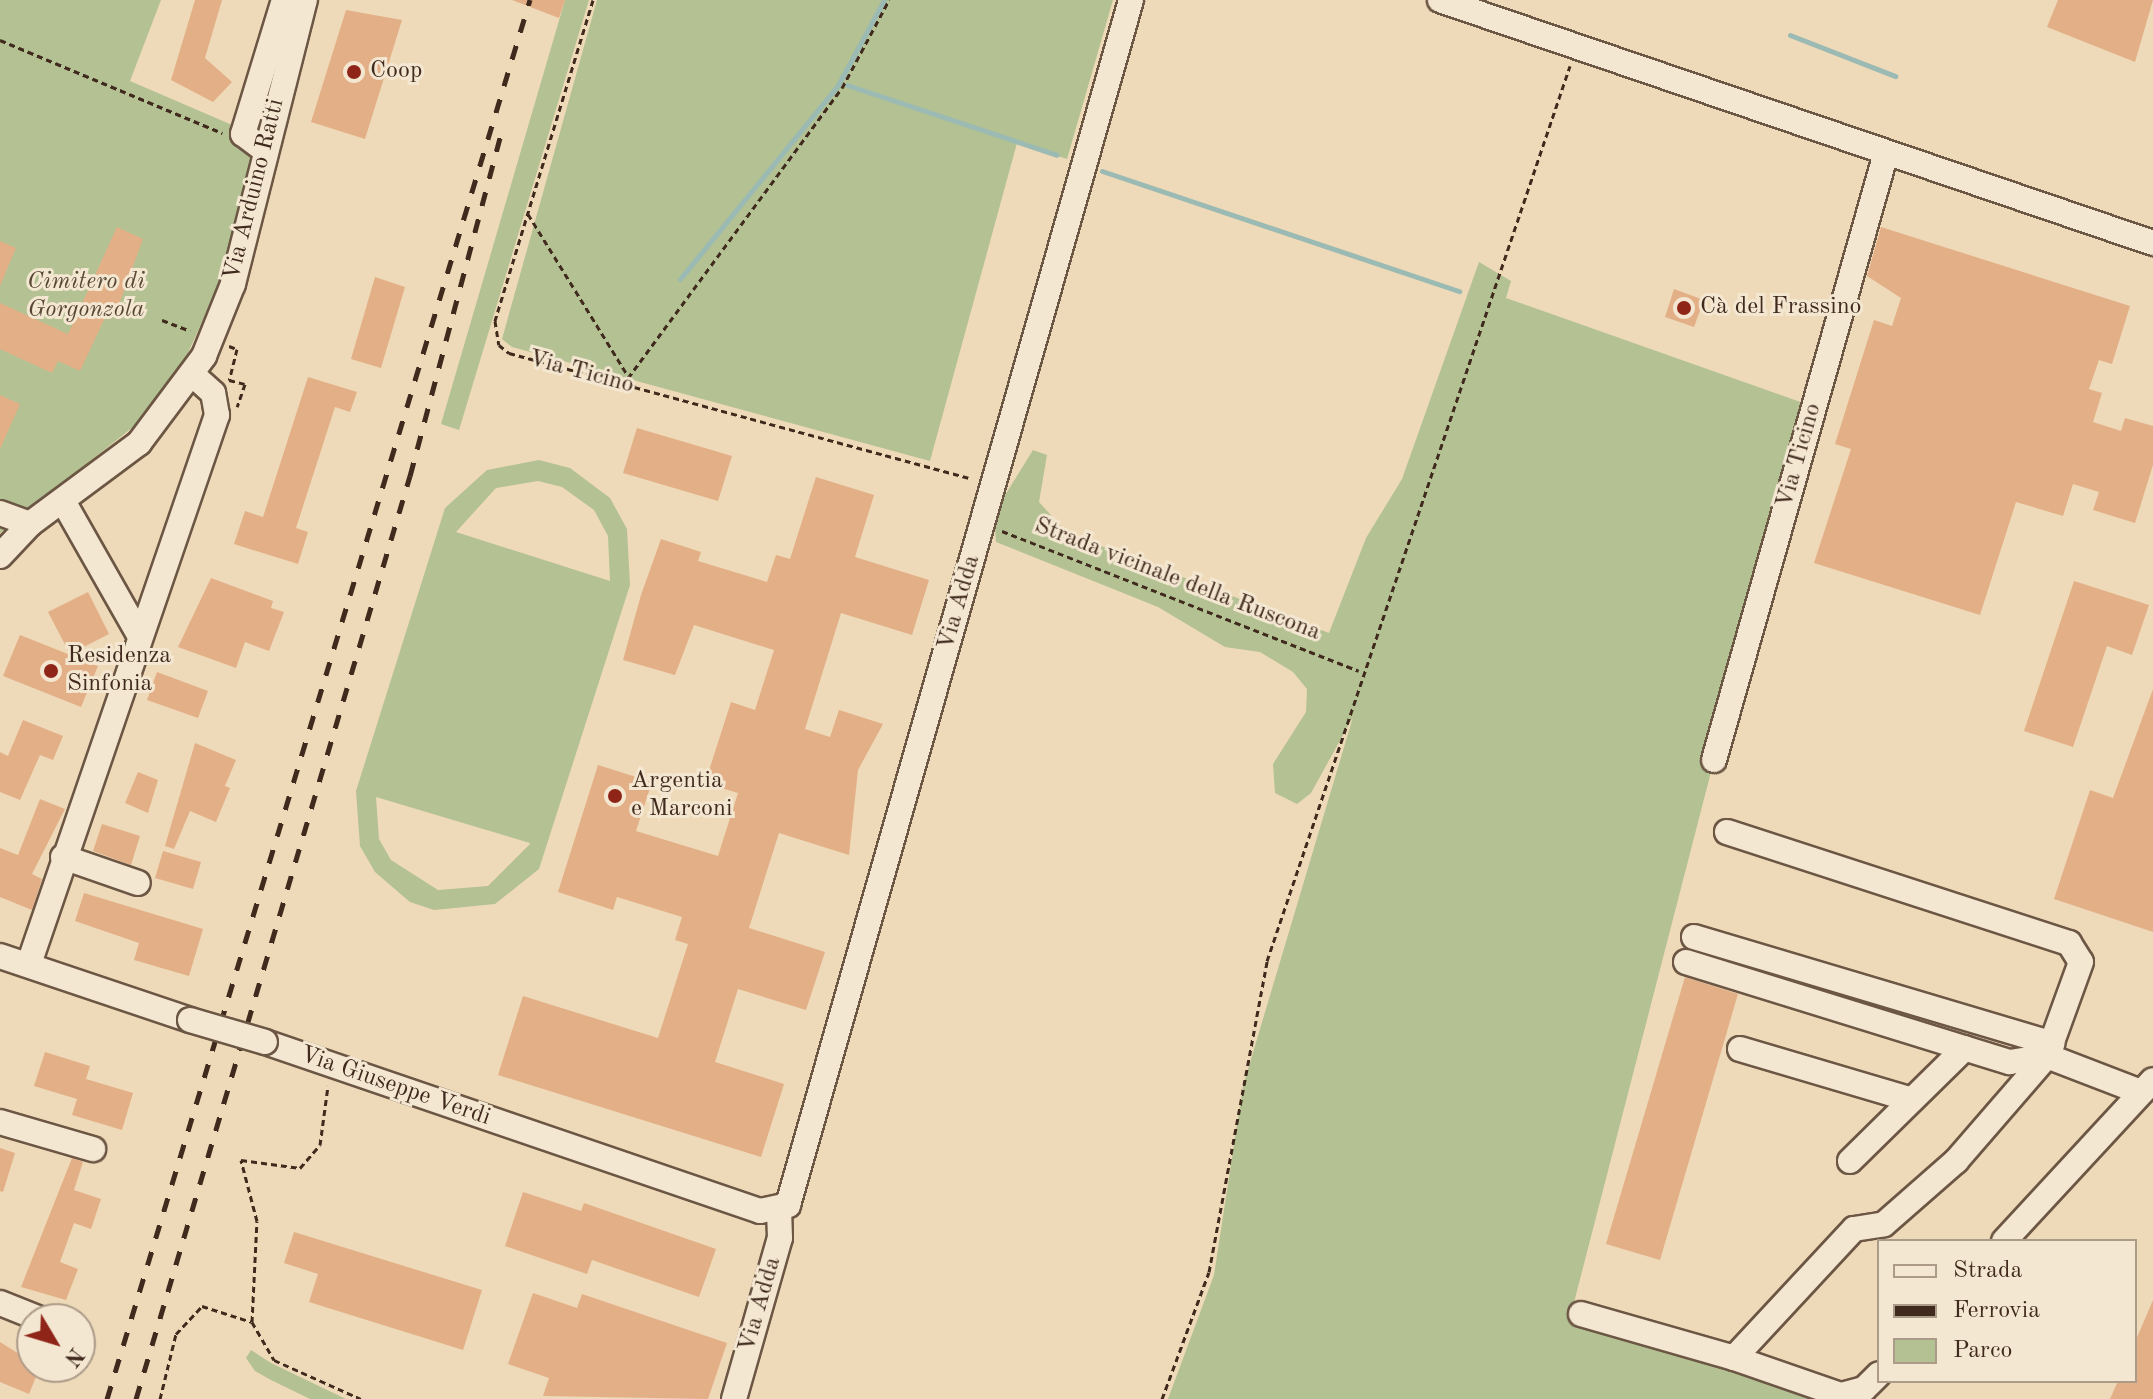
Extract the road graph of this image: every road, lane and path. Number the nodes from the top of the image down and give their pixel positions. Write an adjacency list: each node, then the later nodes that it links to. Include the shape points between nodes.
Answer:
1 (284, 0): 10 (street, via 243,134)
2 (305, 0): 10 (street, Via Arduino Ratti)
3 (593, 0): 12 (path, Via Ticino)
4 (889, 0): 17 (path, via 842,88)
5 (1131, 0): 22 (street, Via Adda)
6 (1440, 0): 8 (street)
7 (0, 40): 9 (path)
8 (1576, 47): 11 (street); 25 (path, via 1411,542)
9 (231, 137)
10 (263, 149): 16 (street, Via Arduino Ratti, via 229,297)
11 (1886, 153): 13 (street); 26 (street, Via Ticino)
12 (528, 214): 17 (path, via 589,303); 18 (path, Via Ticino, via 495,321 497,342 509,353)
13 (2153, 243)
14 (162, 320): 15 (path)
15 (201, 335)
16 (193, 375): 20 (street, Via Arduino Ratti, via 139,443); 24 (street, via 213,393 217,415)
17 (628, 378): 18 (path)
18 (635, 388): 19 (path, Via Ticino)
19 (968, 478)
20 (63, 501): 23 (street, Via Arduino Ratti); 24 (street)
21 (0, 513): 23 (street)
22 (982, 524): 25 (path, Strada vicinale della Ruscona); 43 (street, Via Adda)
23 (10, 536)
24 (138, 633): 28 (street)
25 (1359, 671): 52 (path, via 1323,807 1258,993 1209,1272)
26 (1714, 760)
27 (1727, 832): 36 (street, via 2069,943 2081,962)
28 (63, 857): 29 (street); 31 (street)
29 (138, 883)
30 (1694, 937): 36 (street)
31 (32, 955)
32 (0, 956): 43 (street, Via Giuseppe Verdi, bridge, via 760,1211)
33 (1686, 962): 34 (street)
34 (1965, 1048): 36 (street, via 2010,1062); 39 (street)
35 (1740, 1049): 39 (street)
36 (2050, 1050): 38 (street); 47 (street, via 1956,1161 1884,1224 1854,1229)
37 (330, 1075): 46 (path, via 314,1155 300,1168 241,1160 257,1221)
38 (2147, 1086): 44 (street)
39 (1912, 1100): 42 (street)
40 (0, 1122): 41 (street)
41 (93, 1149)
42 (1850, 1161)
43 (784, 1208): 51 (street, Via Adda)
44 (2006, 1239)
45 (1581, 1314): 47 (street)
46 (252, 1322): 49 (path, via 225,1309 192,1312 176,1334); 50 (path, via 274,1360)
47 (1734, 1358): 48 (street, via 1841,1395 1864,1389)
48 (1877, 1376)
49 (160, 1399)
50 (361, 1399)
51 (734, 1399)
52 (1162, 1399)

